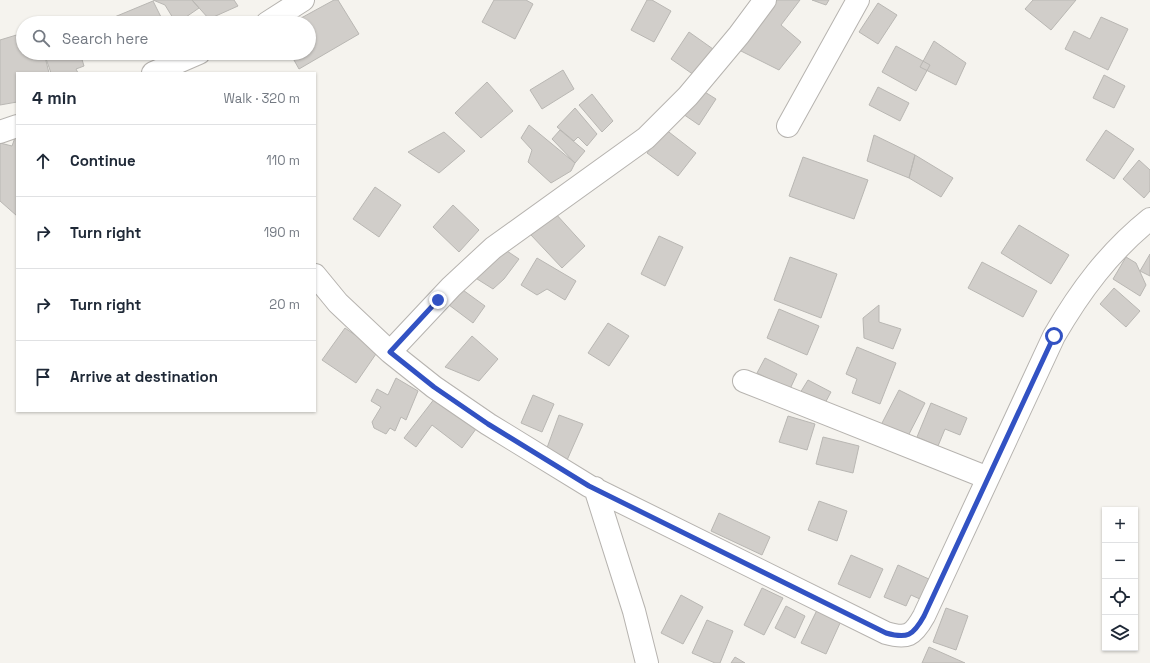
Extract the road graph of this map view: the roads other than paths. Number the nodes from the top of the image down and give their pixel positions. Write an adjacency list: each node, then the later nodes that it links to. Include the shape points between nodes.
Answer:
1 (303, 0): 4 (street)
2 (765, 0): 12 (street, via 688,96 646,138 493,248 451,287)
3 (858, 0): 8 (street)
4 (279, 16)
5 (183, 60): 6 (street)
6 (155, 72)
7 (16, 126): 9 (street)
8 (788, 126)
9 (0, 132)
10 (1150, 219): 14 (street, via 1108,258 1072,305 1054,336)
11 (316, 276): 12 (street, via 338,303)
12 (390, 352): 15 (street, via 434,387 488,424)
13 (744, 381): 14 (street)
14 (988, 478): 15 (street, via 918,627 908,636 900,637 886,633)
15 (595, 488): 16 (street, via 632,604)
16 (647, 663)

